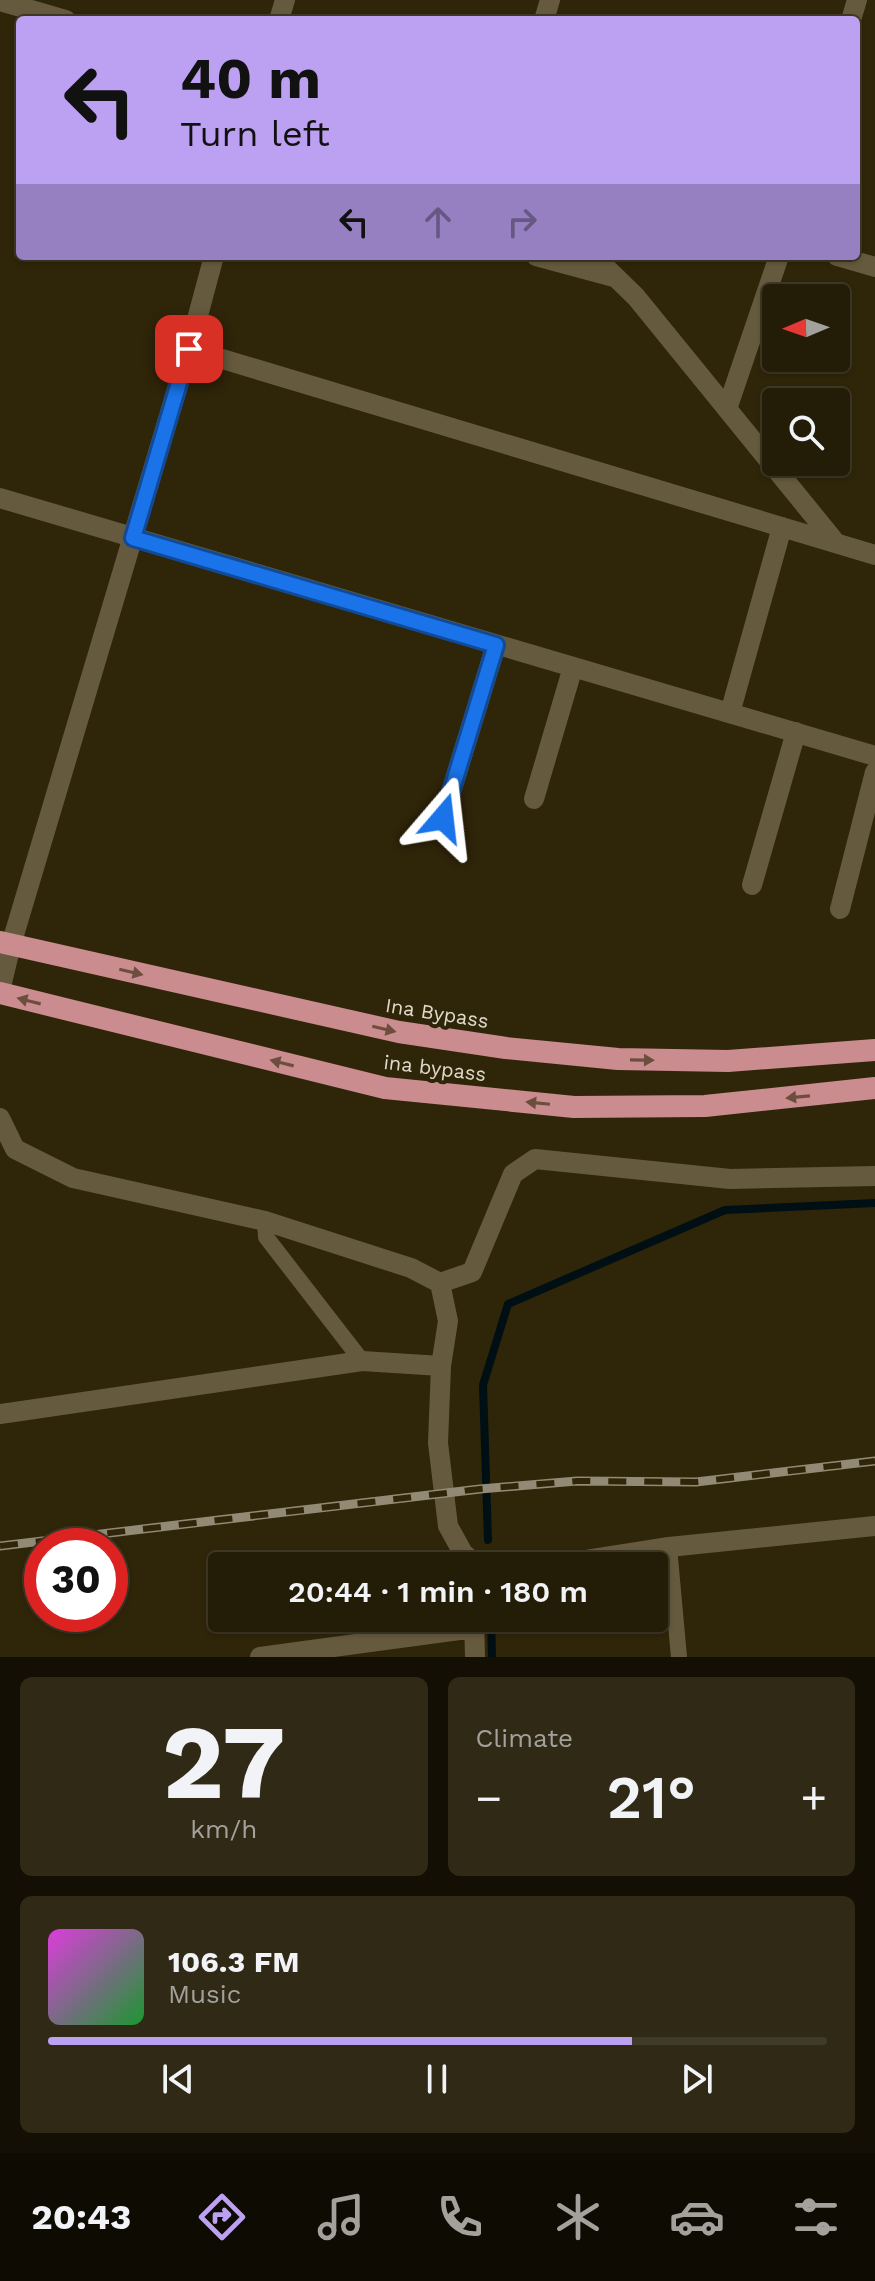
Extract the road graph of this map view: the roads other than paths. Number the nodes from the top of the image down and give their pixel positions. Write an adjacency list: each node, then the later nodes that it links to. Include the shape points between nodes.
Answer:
1 (0, 1): 2 (street)
2 (52, 16)
3 (213, 260): 10 (street)
4 (551, 260): 9 (street)
5 (598, 260): 9 (street)
6 (778, 260): 11 (street)
7 (851, 260): 8 (street)
8 (875, 267)
9 (614, 277): 11 (street)
10 (189, 349): 13 (street); 14 (street)
11 (727, 409): 15 (street)
12 (0, 498): 14 (street)
13 (782, 527): 15 (street); 19 (street)
14 (133, 538): 17 (street); 27 (street)
15 (837, 543): 16 (street)
16 (875, 555)
17 (496, 645): 18 (street); 24 (street)
18 (573, 667): 19 (street); 23 (street)
19 (730, 713): 20 (street)
20 (796, 732): 21 (street); 25 (street)
21 (875, 756)
22 (875, 772): 26 (street)
23 (534, 799)
24 (443, 818)
25 (752, 885)
26 (840, 909)
27 (6, 944): 28 (street); 29 (highway, Ina Bypass, one-way to 29, via 399,1032 506,1048 618,1059 728,1061)
28 (0, 992): 30 (highway, ina bypass, one-way to 28, via 705,1106 574,1107 385,1088)
29 (875, 1050)
30 (875, 1088)
31 (0, 1118): 32 (street)
32 (8, 1151): 34 (street, via 73,1178)
33 (875, 1176): 35 (street, via 730,1179 535,1159 513,1174 472,1272)
34 (265, 1221): 35 (street, via 411,1268); 36 (lane, via 266,1237)
35 (440, 1283): 37 (street, via 448,1321)
36 (362, 1361): 37 (street); 38 (street)
37 (441, 1366): 41 (street, via 438,1443 448,1526)
38 (0, 1414)
39 (875, 1526): 40 (street)
40 (669, 1547): 42 (street); 47 (lane)
41 (462, 1552)
42 (637, 1552)
43 (417, 1632): 45 (street)
44 (474, 1632): 46 (street)
45 (260, 1657)
46 (475, 1657)
47 (679, 1657)

